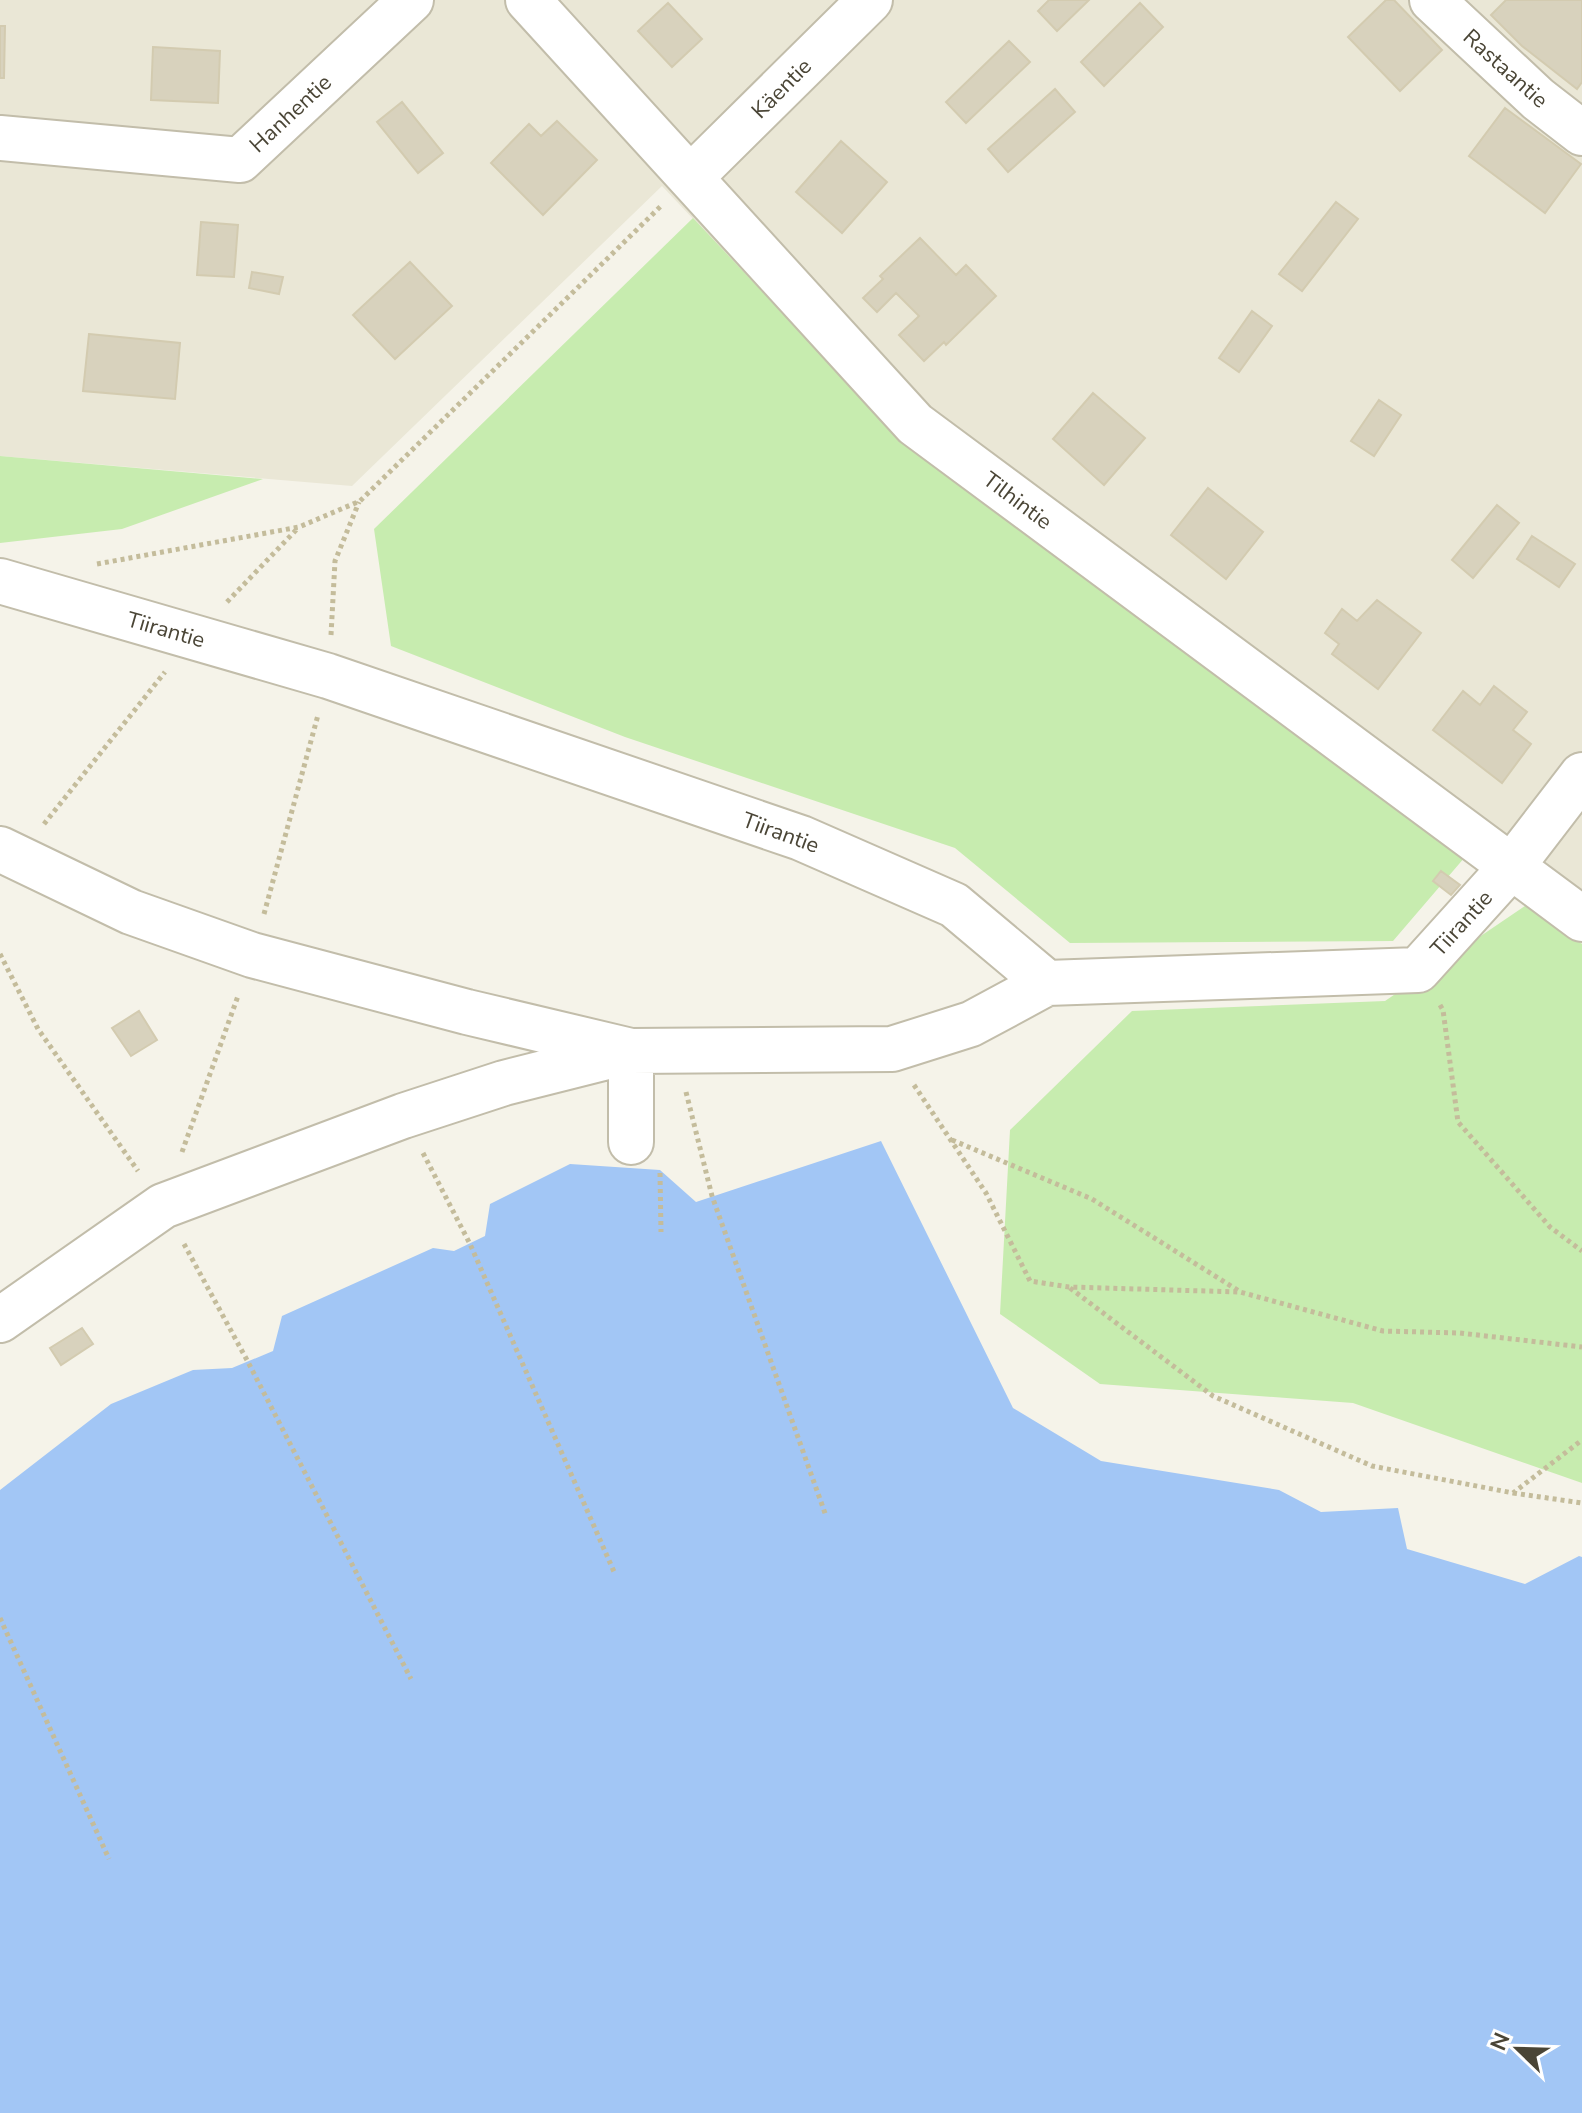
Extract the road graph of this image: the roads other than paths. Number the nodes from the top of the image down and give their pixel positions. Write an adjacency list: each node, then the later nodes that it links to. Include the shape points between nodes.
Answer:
1 (411, 0): 6 (street, Hanhentie, via 240,160)
2 (528, 0): 7 (street, Tilhintie)
3 (870, 0): 7 (street, Käentie)
4 (1432, 0): 5 (street, Rastaantie)
5 (1582, 133)
6 (0, 138)
7 (691, 177): 11 (street, Tilhintie, via 915,424)
8 (0, 581): 13 (street, Tiirantie, via 328,676 801,838 954,905)
9 (1582, 775): 11 (street, Tiirantie)
10 (9, 853): 14 (street, via 131,912 252,955)
11 (1512, 866): 12 (street, Tilhintie); 13 (street, Tiirantie, via 1418,970)
12 (1582, 919)
13 (1047, 983): 14 (street, via 971,1024 892,1049)
14 (631, 1051): 15 (street); 16 (street, via 504,1083 403,1116 163,1206)
15 (646, 1156)
16 (0, 1320)

